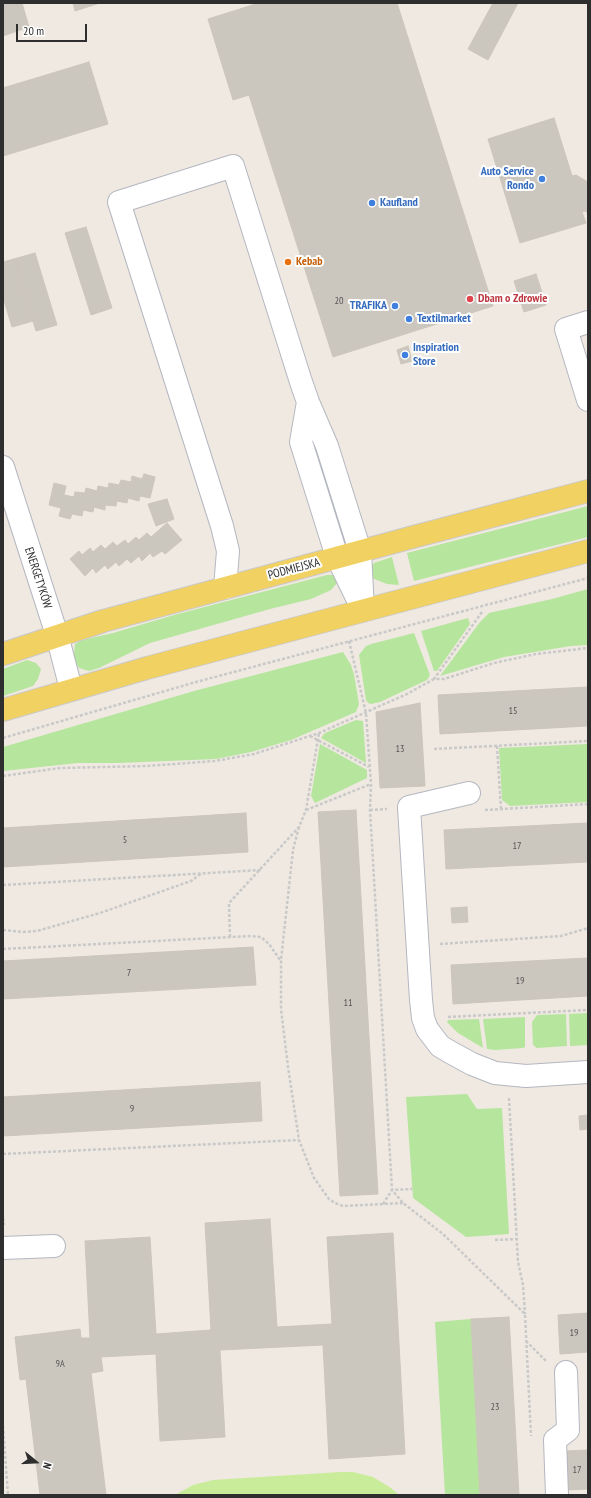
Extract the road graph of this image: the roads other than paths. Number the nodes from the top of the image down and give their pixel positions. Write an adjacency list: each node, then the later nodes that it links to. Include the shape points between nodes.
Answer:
1 (588, 322): 2 (street, via 566,329)
2 (587, 396)
3 (308, 402): 6 (street, via 327,446); 8 (street, via 301,442); 9 (street, via 233,166 119,202 222,526 228,551)
4 (3, 467): 11 (street, ENERGETYKÓW)
5 (588, 491): 6 (main road, PODMIEJSKA)
6 (360, 551): 8 (main road, PODMIEJSKA); 10 (street)
7 (588, 551): 10 (main road)
8 (337, 557): 9 (main road, PODMIEJSKA); 10 (street)
9 (225, 588): 11 (main road, PODMIEJSKA)
10 (363, 610): 13 (main road)
11 (57, 635): 12 (main road, PODMIEJSKA); 13 (street, ENERGETYKÓW)
12 (3, 654)
13 (71, 689): 14 (main road)
14 (3, 710)
15 (469, 793): 16 (street, via 409,807 417,946 423,1018 427,1029 445,1049 495,1073 526,1076)
16 (588, 1072)
17 (54, 1246): 18 (street)
18 (3, 1248)
19 (566, 1372): 20 (street, via 568,1430 555,1440)
20 (557, 1495)

